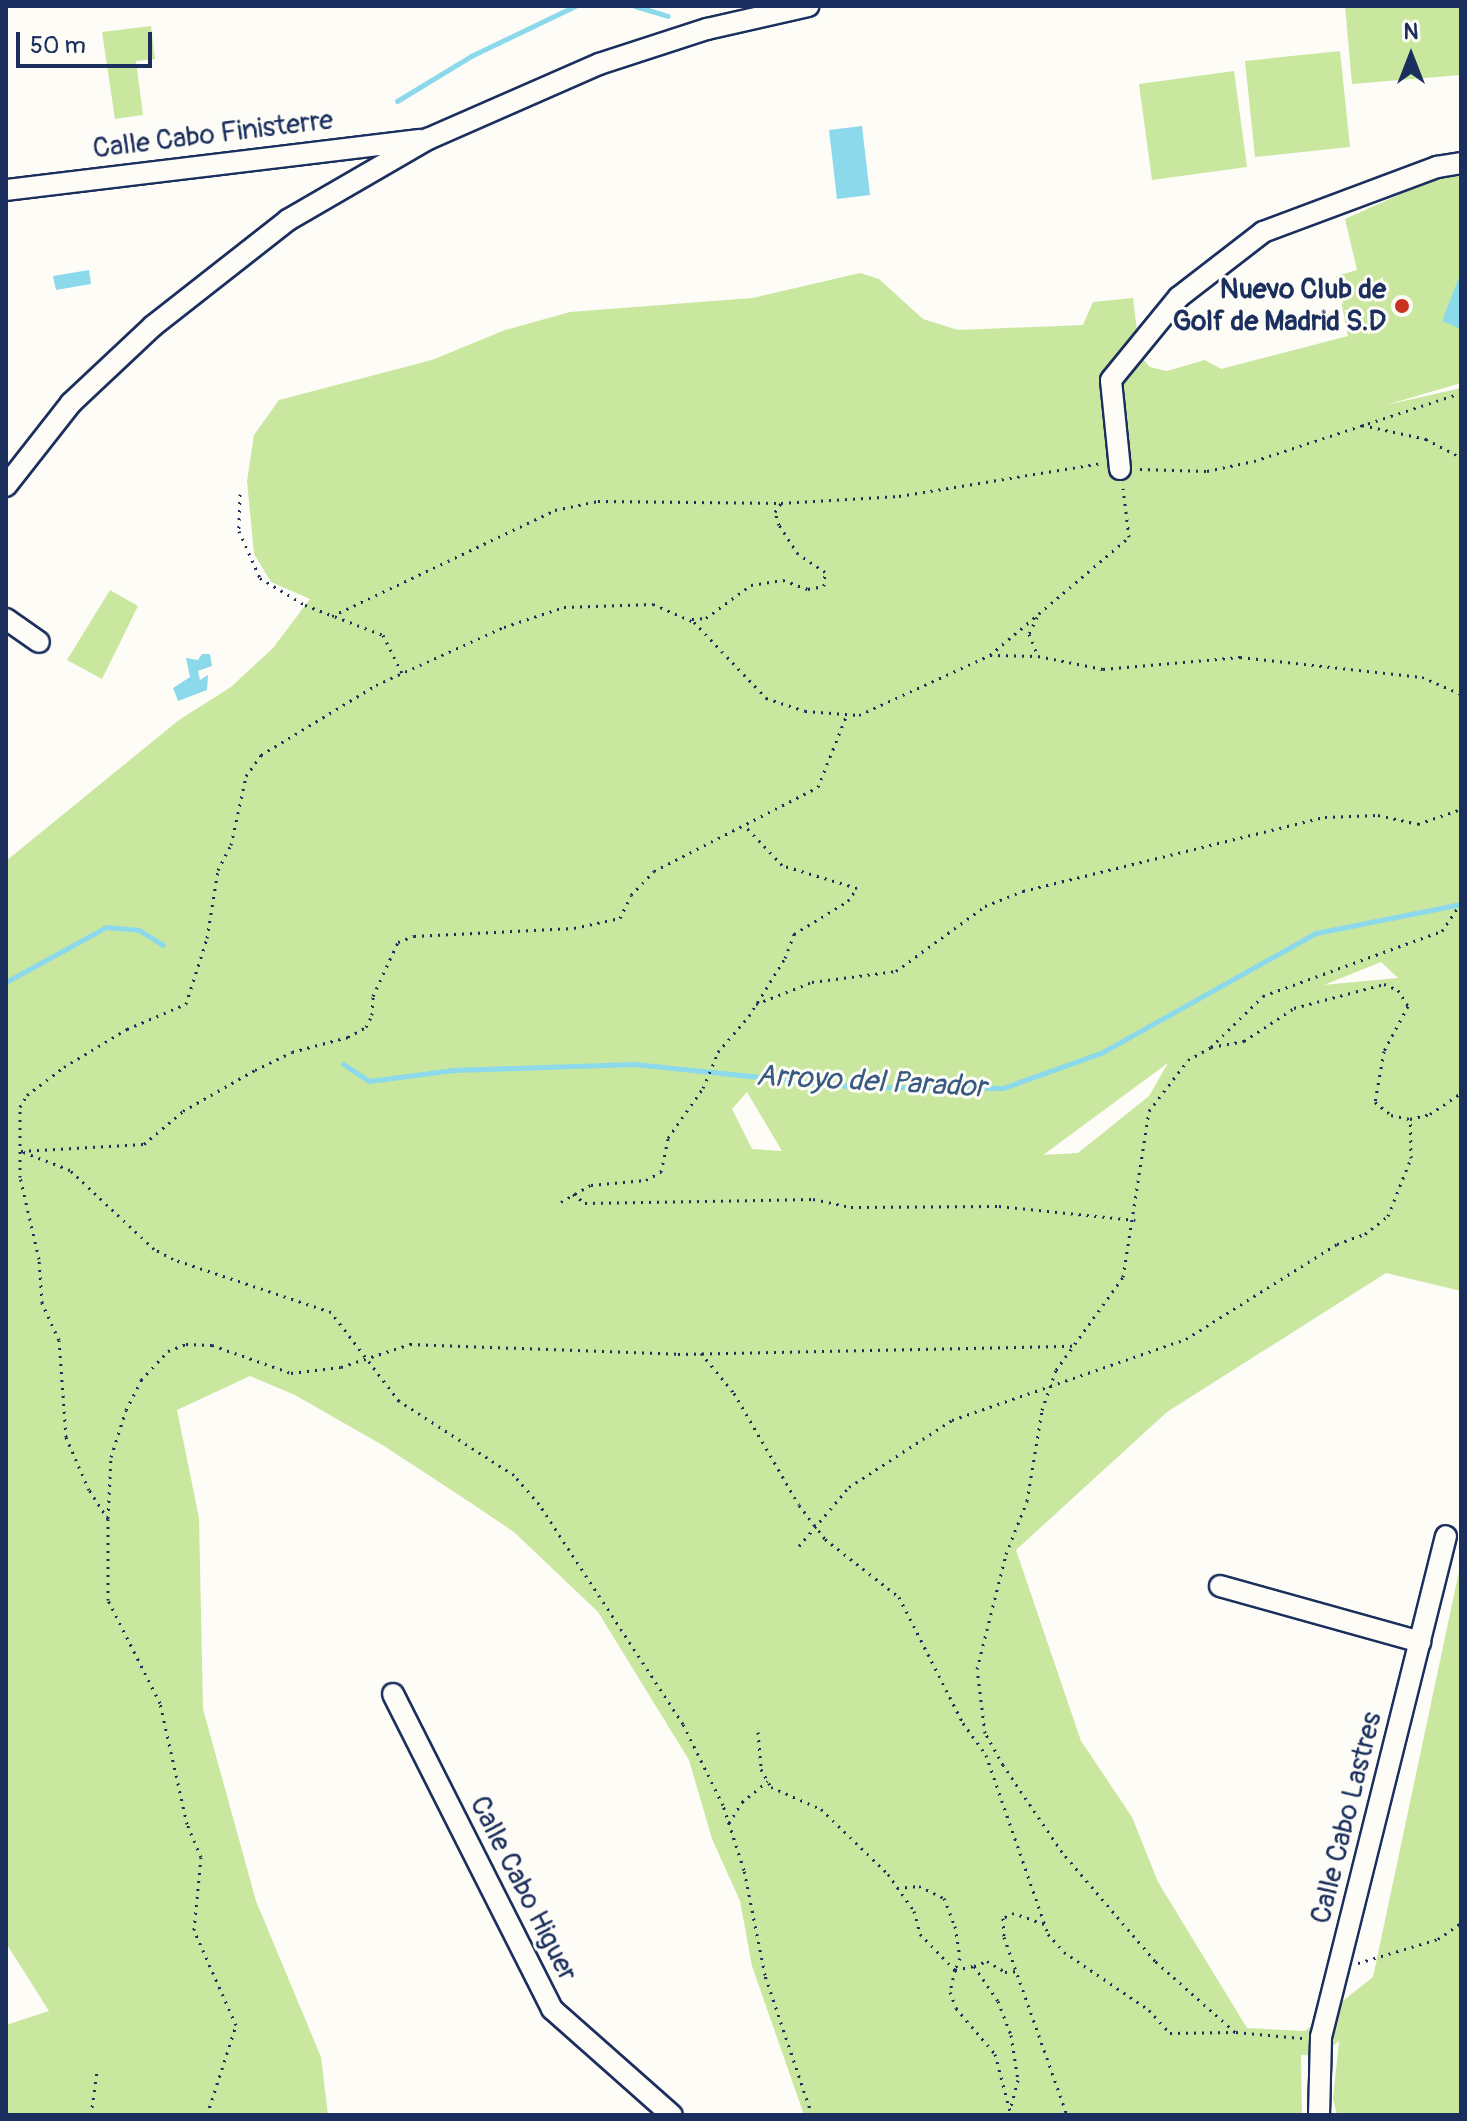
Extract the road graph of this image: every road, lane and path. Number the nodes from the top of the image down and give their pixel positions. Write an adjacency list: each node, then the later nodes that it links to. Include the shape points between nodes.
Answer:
1 (808, 6): 2 (street, via 707,29 599,64)
2 (428, 139): 4 (street, Calle Cabo Finisterre); 9 (street, via 288,220 153,326 71,403)
3 (1461, 163): 8 (street, via 1263,232 1179,297 1111,380)
4 (6, 190)
5 (1461, 393): 6 (path)
6 (1362, 425): 7 (path, via 1426,439); 8 (path, via 1207,471)
7 (1461, 458)
8 (1120, 469): 11 (path, via 1103,462 899,496); 12 (path, via 1129,537)
9 (6, 486)
10 (240, 494): 13 (path, via 239,531 260,578)
11 (781, 503): 13 (path, via 598,501 555,510); 15 (path, via 775,512 779,525 798,554 825,572 824,586 808,589 783,580 751,585 706,618)
12 (1039, 613): 17 (path); 18 (path, via 1029,634)
13 (332, 616): 19 (path, via 383,635)
14 (6, 619): 16 (street)
15 (688, 619): 19 (path, via 653,604 564,607); 21 (path, via 766,698 805,711)
16 (39, 642)
17 (990, 655): 18 (path); 21 (path, via 859,715)
18 (1038, 656): 20 (path, via 1103,669 1240,657 1422,677)
19 (402, 673): 29 (path, via 261,755 237,801 231,845 218,870 207,938 186,1004 127,1029 27,1095 20,1107)
20 (1461, 694)
21 (847, 714): 23 (path, via 818,787)
22 (1461, 809): 25 (path, via 1418,824 1378,815 1325,817 1023,891 985,906 896,971 812,982)
23 (746, 827): 25 (path, via 782,865 857,888 848,901 794,934); 29 (path, via 654,871 631,895 620,918 601,924 414,936 398,942 366,1027 255,1070 183,1111 144,1144)
24 (1461, 903): 26 (path, via 1442,931 1263,996)
25 (756, 1004): 30 (path, via 715,1058 668,1138 661,1172)
26 (1211, 1047): 28 (path, via 1244,1041 1294,1008 1384,984 1398,990 1408,1006 1384,1051 1375,1102 1391,1115); 32 (path, via 1188,1060 1149,1111)
27 (1461, 1093): 28 (path, via 1430,1114)
28 (1410, 1119): 36 (path, via 1411,1158 1388,1216 1365,1234 1337,1244 1186,1339)
29 (21, 1151): 35 (path, via 70,1170 134,1231 173,1259 331,1312); 37 (path, via 20,1177 39,1259 42,1303 59,1340 66,1437)
30 (573, 1194): 31 (path); 32 (path, via 585,1203 813,1199 851,1207 999,1206)
31 (561, 1202)
32 (1135, 1220): 33 (path, via 1123,1277)
33 (1073, 1346): 34 (path); 36 (path)
34 (701, 1353): 35 (path, via 410,1344); 38 (path, via 734,1393 799,1505)
35 (367, 1358): 37 (path, via 291,1373 212,1345 186,1344 168,1351 141,1380 126,1410 111,1457); 46 (path, via 399,1401 514,1475 539,1504 683,1724)
36 (1051, 1386): 38 (path, via 952,1420 849,1487); 54 (path, via 1027,1501 1006,1554 977,1669 985,1733 1062,1852 1155,1961)
37 (108, 1519): 59 (path, via 108,1600 160,1703 187,1824 201,1857 194,1930 236,2025)
38 (818, 1527): 40 (path); 49 (path, via 847,1560 899,1597 957,1712 986,1755)
39 (1446, 1536): 42 (street, Calle Cabo Lastres)
40 (799, 1546)
41 (1220, 1586): 42 (street)
42 (1420, 1642): 51 (street, Calle Cabo Lastres)
43 (393, 1694): 60 (street, Calle Cabo Higuer, via 552,2009)
44 (758, 1732): 45 (path, via 761,1769)
45 (768, 1781): 46 (path, via 742,1802); 47 (path, via 821,1809)
46 (729, 1823): 61 (path, via 765,1975)
47 (897, 1888): 52 (path, via 914,1911 920,1934); 52 (path, via 919,1886 944,1898 957,1937 960,1958)
48 (1461, 1923): 51 (path, via 1438,1939)
49 (1044, 1924): 53 (path, via 1028,1915 1003,1918 1004,1937); 54 (path, via 1064,1952 1149,2010 1170,2033)
50 (974, 1966): 52 (path); 53 (path, via 987,1961 1005,1972); 57 (path, via 998,2001 1011,2035 1018,2080)
51 (1338, 1968): 55 (street, Calle Cabo Lastres)
52 (955, 1970): 57 (path, via 950,1992 956,2008 995,2054)
53 (1019, 1971): 63 (path)
54 (1235, 2032): 55 (path)
55 (1321, 2037): 64 (street, Calle Cabo Lastres)
56 (97, 2071): 58 (path)
57 (1011, 2106): 62 (path)
58 (91, 2115)
59 (207, 2115)
60 (672, 2115)
61 (812, 2115)
62 (1011, 2115)
63 (1067, 2115)
64 (1319, 2115)

